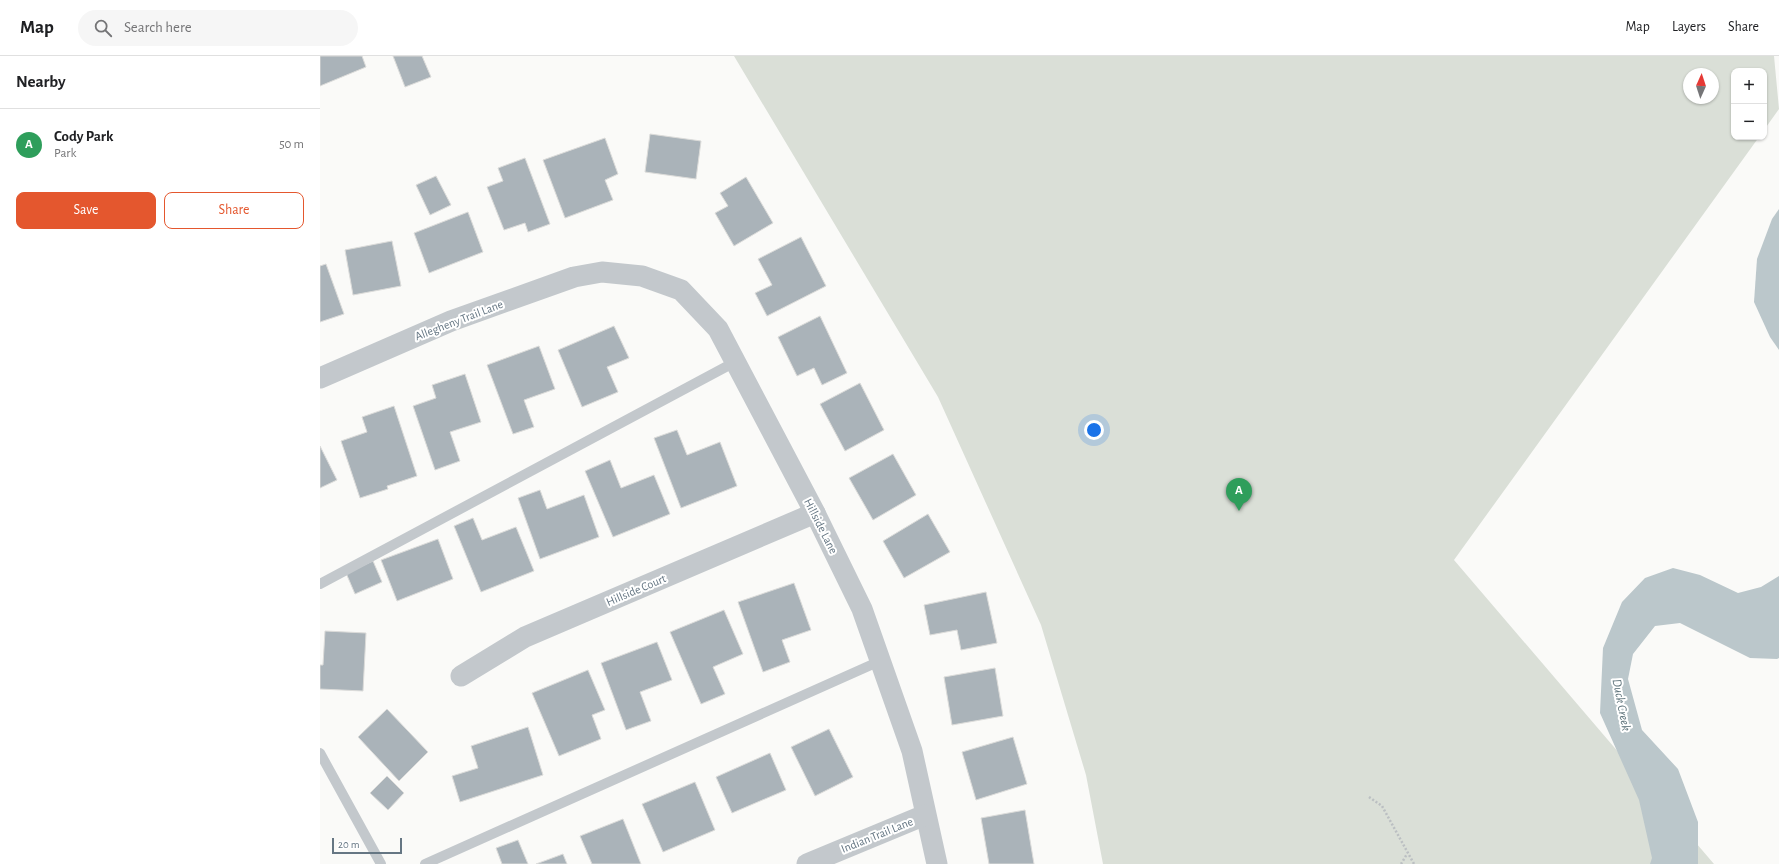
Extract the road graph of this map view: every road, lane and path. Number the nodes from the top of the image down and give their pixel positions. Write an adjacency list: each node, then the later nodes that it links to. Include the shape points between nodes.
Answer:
1 (602, 272): 2 (street, Hillside Lane, via 642,276 681,290 718,329); 3 (street, Allegheny Trail Lane, via 574,277 451,321)
2 (735, 362): 4 (street, Hillside Lane); 5 (lane)
3 (320, 378)
4 (815, 513): 6 (street, Hillside Lane, via 862,608); 7 (street, Hillside Court, via 524,637)
5 (320, 584)
6 (880, 661): 10 (street, Hillside Lane, via 912,751); 13 (lane)
7 (461, 676)
8 (320, 753): 12 (lane)
9 (1370, 797): 11 (path, via 1382,806)
10 (925, 815): 14 (street, Indian Trail Lane); 15 (street, Hillside Lane)
11 (1408, 854): 16 (path); 17 (path)
12 (381, 864)
13 (425, 864)
14 (807, 864)
15 (936, 864)
16 (1401, 864)
17 (1414, 864)

